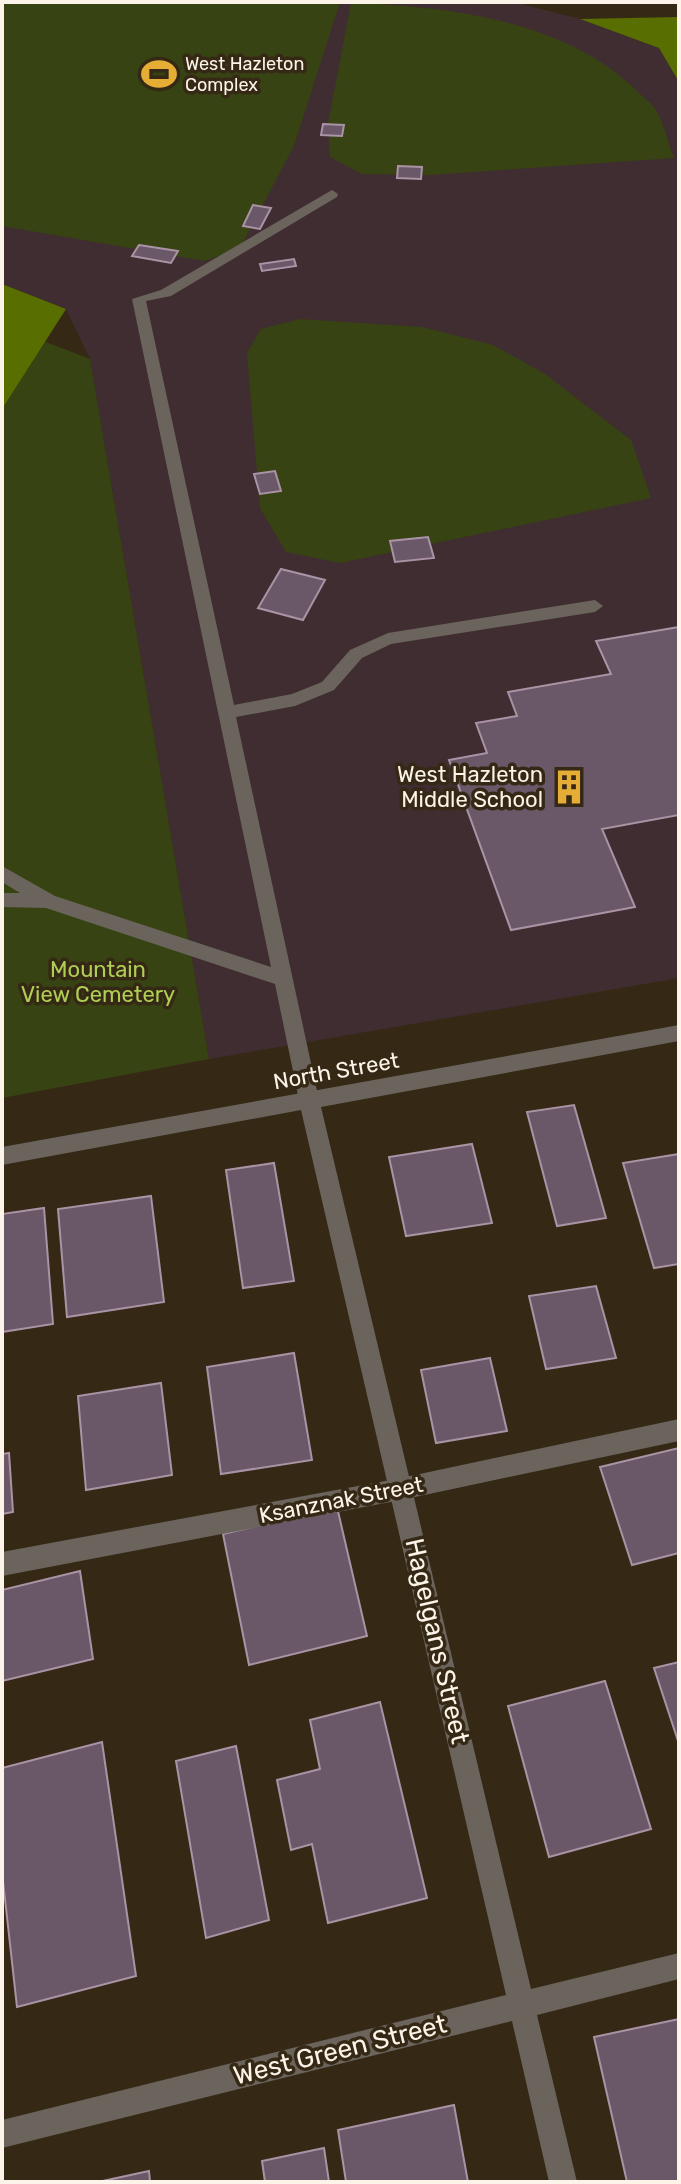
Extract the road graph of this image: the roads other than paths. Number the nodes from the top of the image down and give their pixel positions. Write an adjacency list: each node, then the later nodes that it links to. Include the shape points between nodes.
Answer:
1 (332, 194): 3 (street, Hagelgans Street, via 166,293 139,299)
2 (595, 606): 3 (street, via 388,639 356,654 328,686 295,700)
3 (229, 712): 7 (street, Hagelgans Street)
4 (2, 873): 6 (street)
5 (2, 900): 6 (street)
6 (48, 901): 7 (street)
7 (283, 979): 9 (street, Hagelgans Street)
8 (679, 1033): 9 (street, North Street)
9 (309, 1100): 10 (street, North Street); 12 (street, Hagelgans Street)
10 (2, 1156)
11 (679, 1430): 12 (street, Ksanznak Street)
12 (401, 1489): 13 (street, Ksanznak Street); 15 (street, Hagelgans Street)
13 (2, 1564)
14 (679, 1966): 15 (street, West Green Street)
15 (522, 2005): 16 (street, West Green Street); 17 (street, Hagelgans Street)
16 (2, 2134)
17 (563, 2182)

